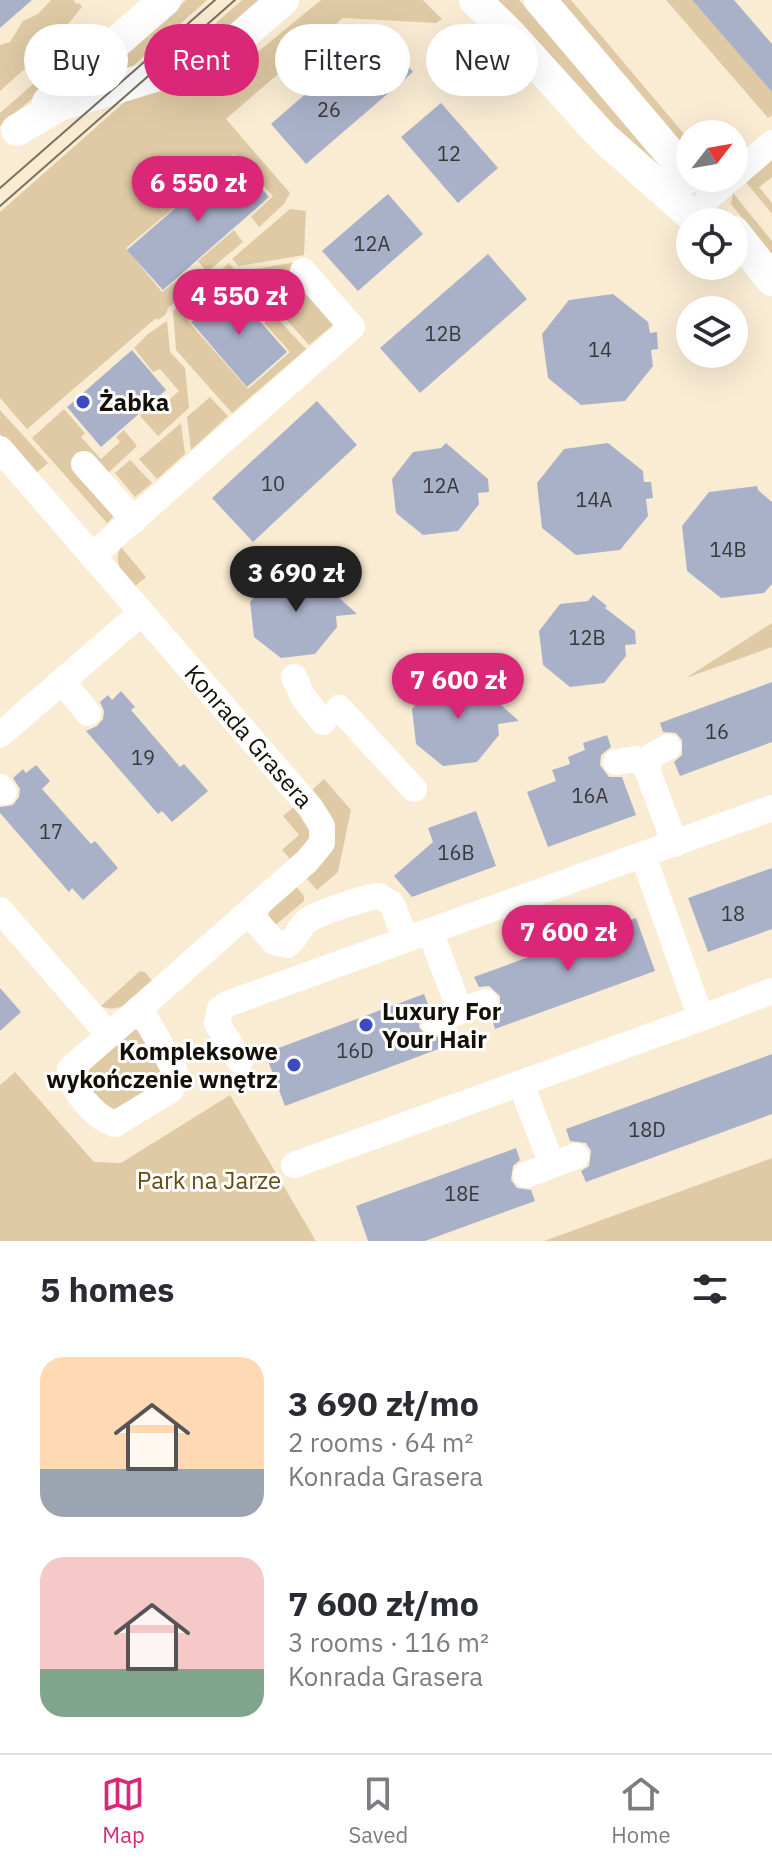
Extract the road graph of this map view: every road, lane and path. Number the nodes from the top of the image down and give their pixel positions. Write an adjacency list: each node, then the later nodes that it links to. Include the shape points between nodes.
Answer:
1 (165, 0): 5 (street)
2 (283, 0): 5 (street, via 213,54 60,105)
3 (475, 0): 7 (street, via 603,137)
4 (540, 0): 7 (street)
5 (8, 137)
6 (764, 144): 7 (street)
7 (711, 193)
8 (748, 250): 11 (street)
9 (748, 268): 12 (street)
10 (303, 271): 15 (street, via 352,327)
11 (772, 280)
12 (772, 291)
13 (0, 449): 16 (street, Konrada Grasera)
14 (84, 464): 15 (street)
15 (134, 520): 16 (street)
16 (92, 556): 17 (street, Konrada Grasera)
17 (141, 613): 19 (street); 30 (street, Konrada Grasera, via 322,826 319,848)
18 (294, 677): 25 (street, via 303,697 331,715)
19 (62, 681): 20 (street); 21 (street)
20 (88, 713)
21 (4, 725)
22 (668, 747): 24 (street, via 653,755)
23 (616, 762): 24 (street, via 636,759)
24 (646, 767): 27 (street)
25 (414, 789)
26 (772, 808): 27 (street)
27 (675, 844): 28 (street)
28 (643, 855): 31 (street); 34 (street)
29 (0, 910): 36 (street)
30 (249, 913): 31 (street, via 274,942 287,945 312,918 379,896); 33 (street, Konrada Grasera)
31 (418, 936): 35 (street, via 472,1007); 37 (street, via 227,1004 217,1023)
32 (772, 991): 34 (street)
33 (140, 1008): 36 (street, Konrada Grasera); 36 (street, Konrada Grasera, via 176,1080 171,1090 115,1124 104,1121 70,1078 70,1069)
34 (701, 1018): 38 (street)
35 (434, 1022)
36 (109, 1035)
37 (240, 1061)
38 (521, 1084): 39 (street); 40 (street, via 564,1161)
39 (294, 1165)
40 (526, 1175)

